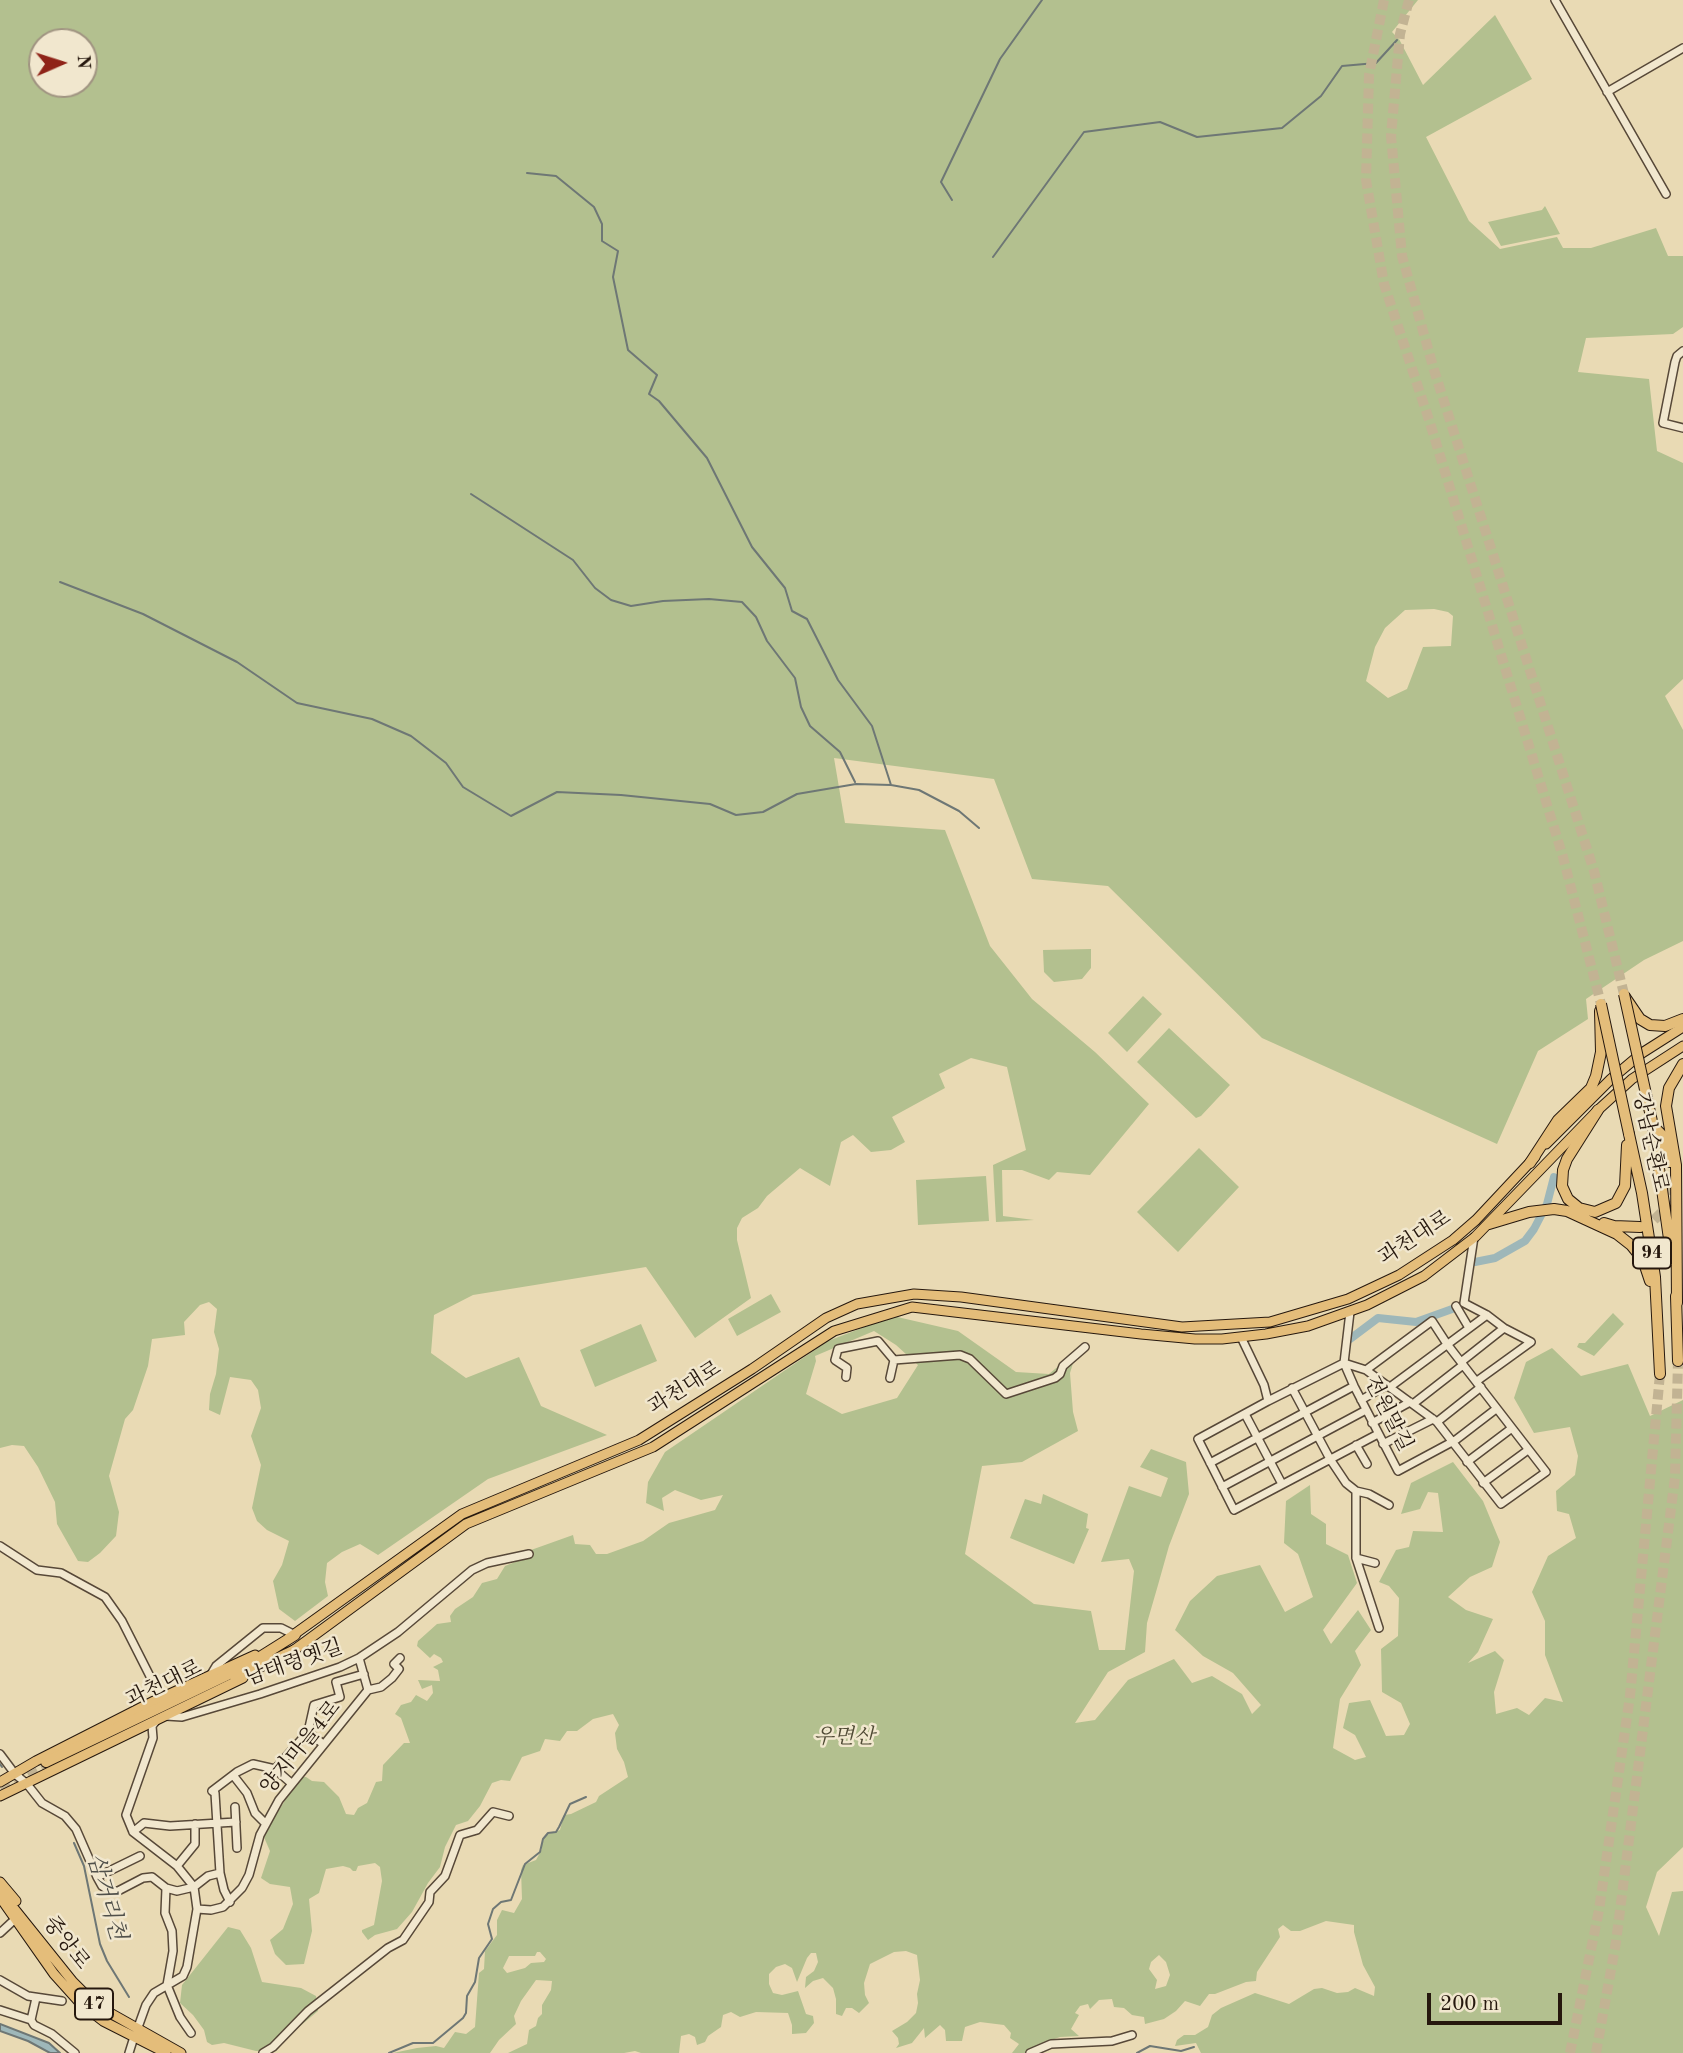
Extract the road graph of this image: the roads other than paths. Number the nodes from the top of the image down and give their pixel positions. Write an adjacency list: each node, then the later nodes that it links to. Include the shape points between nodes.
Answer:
1 (1555, 0): 3 (street)
2 (1683, 48): 3 (street)
3 (1607, 92): 4 (street)
4 (1667, 194)
5 (1681, 356): 6 (street, via 1663,423)
6 (1683, 428)
7 (1683, 1019): 12 (highway, 강남순환로 / 94, bridge, via 1665,1026 1650,1025 1640,1019 1624,994)
8 (1683, 1027): 14 (main road, 과천대로, via 1611,1079)
9 (1683, 1046): 11 (main road, 과천대로, via 1632,1079)
10 (1683, 1064): 21 (highway, via 1669,1088 1666,1106 1676,1165)
11 (1598, 1110): 13 (highway, via 1563,1170 1562,1186 1572,1203 1595,1212 1619,1199 1625,1186); 19 (main road, 과천대로)
12 (1653, 1126): 15 (highway, via 1666,1146); 21 (highway, 강남순환로 / 94)
13 (1629, 1135): 14 (highway, 강남순환로 / 94, bridge, via 1601,1004 1599,1063 1591,1088 1558,1120); 23 (highway, 강남순환로 / 94, via 1649,1233)
14 (1530, 1163): 17 (main road, 과천대로)
15 (1671, 1178)
16 (1567, 1211): 18 (highway, via 1614,1226); 19 (highway, via 1529,1212); 23 (highway, via 1631,1245 1646,1268)
17 (1476, 1220): 19 (main road); 20 (main road, 과천대로, via 1399,1275)
18 (1640, 1227)
19 (1482, 1230): 24 (main road, 과천대로, via 1424,1276); 25 (street, 과천대로, via 1464,1303)
20 (1348, 1298): 24 (main road); 26 (main road, 과천대로, via 1270,1322 1222,1326 1182,1327)
21 (1677, 1303): 34 (highway, 강남순환로 / 94)
22 (1455, 1306): 28 (street)
23 (1657, 1309): 38 (highway, 강남순환로 / 94)
24 (1350, 1312): 30 (main road, 과천대로, via 1308,1326); 35 (street, 전원말길)
25 (1487, 1315): 28 (street); 29 (street, 과천대로)
26 (1097, 1316): 27 (main road); 77 (main road, 과천대로, via 914,1294 857,1304 825,1318 639,1440 462,1514)
27 (1096, 1328): 30 (main road, 과천대로, via 1195,1339); 78 (main road, 과천대로, via 912,1307 834,1331 653,1447 466,1524)
28 (1469, 1328): 31 (street)
29 (1504, 1328): 36 (street); 41 (street, 과천대로, via 1531,1342)
30 (1241, 1337): 46 (street)
31 (1447, 1344): 36 (street); 37 (street, via 1432,1321); 43 (street)
32 (1085, 1347): 33 (street, via 1063,1366 1059,1378 1006,1394 960,1355)
33 (894, 1360): 39 (street, via 878,1341 838,1349 835,1360 848,1368); 40 (street)
34 (1678, 1361)
35 (1344, 1363): 37 (street); 42 (street, 전원말길); 44 (street)
36 (1462, 1363): 41 (street); 47 (street)
37 (1366, 1370): 43 (street)
38 (1660, 1374)
39 (846, 1377)
40 (890, 1378)
41 (1479, 1384): 48 (street); 52 (street)
42 (1353, 1386): 45 (street, 전원말길); 50 (street)
43 (1388, 1386): 45 (street); 47 (street)
44 (1292, 1388): 46 (street); 50 (street)
45 (1361, 1400): 49 (street, 전원말길)
46 (1268, 1401): 51 (street)
47 (1412, 1403): 52 (street); 53 (street)
48 (1496, 1409): 54 (street); 58 (street)
49 (1366, 1410): 53 (street, 전원말길); 56 (street)
50 (1305, 1412): 56 (street); 57 (street)
51 (1244, 1414): 57 (street); 65 (street, via 1198,1440)
52 (1435, 1420): 58 (street); 59 (street)
53 (1373, 1423): 55 (street, 전원말길)
54 (1512, 1428): 61 (street); 64 (street)
55 (1378, 1434): 59 (street, 전원말길); 60 (street)
56 (1318, 1436): 62 (street); 63 (street)
57 (1257, 1438): 63 (street); 65 (street)
58 (1453, 1442): 59 (street, 전원말길, via 1398,1471); 64 (street)
59 (1383, 1444)
60 (1356, 1445): 62 (street); 66 (street)
61 (1528, 1450): 67 (street); 67 (street, via 1546,1472 1501,1504)
62 (1330, 1459): 68 (street); 70 (street)
63 (1270, 1462): 68 (street); 69 (street)
64 (1467, 1462): 67 (street)
65 (1210, 1463): 69 (street)
66 (1367, 1464)
67 (1483, 1483)
68 (1282, 1484): 69 (street, via 1234,1510)
69 (1222, 1487)
70 (1356, 1492): 71 (street); 74 (street)
71 (1390, 1505)
72 (0, 1546): 84 (street, via 37,1570 61,1573 104,1597 122,1621)
73 (529, 1554): 79 (street, 남태령옛길, via 472,1570)
74 (1356, 1558): 75 (street); 76 (street)
75 (1375, 1563)
76 (1379, 1628)
77 (295, 1635): 78 (highway, 과천대로, via 244,1667 47,1765); 82 (main road, 과천대로); 82 (street, via 281,1628 263,1628 216,1666)
78 (295, 1650): 85 (main road, 과천대로)
79 (359, 1658): 81 (street, 양지마을4로); 85 (street, 남태령옛길, via 260,1695 182,1717)
80 (400, 1658): 83 (street, via 392,1678)
81 (364, 1674): 83 (street, 양지마을4로); 87 (street, via 336,1682 340,1697 314,1705)
82 (210, 1677): 84 (main road, 과천대로)
83 (368, 1690): 88 (street, 양지마을4로)
84 (161, 1698): 91 (main road, 과천대로)
85 (166, 1716): 86 (main road, 과천대로)
86 (156, 1721): 95 (main road, 과천대로); 103 (street, via 126,1815)
87 (308, 1732): 88 (street); 90 (street)
88 (323, 1744): 94 (street, 양지마을4로)
89 (0, 1754): 91 (street)
90 (275, 1769): 92 (street, via 253,1764); 94 (street)
91 (15, 1774): 93 (main road, 과천대로); 95 (street)
92 (233, 1775): 99 (street, via 212,1791); 102 (street)
93 (0, 1782)
94 (291, 1783): 102 (street, 양지마을4로)
95 (27, 1784): 96 (main road, 과천대로); 109 (street, via 42,1803 65,1816 76,1829)
96 (0, 1797)
97 (235, 1807): 100 (street)
98 (509, 1816): 134 (street, via 493,1812 477,1830 460,1835 445,1876 430,1892 429,1902 403,1940 308,2011)
99 (216, 1822): 100 (street); 101 (street); 107 (street)
100 (236, 1822): 104 (street)
101 (195, 1824): 103 (street, via 144,1823); 106 (street, via 195,1844)
102 (266, 1824): 115 (street, 양지마을4로, via 249,1875)
103 (133, 1832): 106 (street)
104 (237, 1848)
105 (140, 1856): 109 (street)
106 (177, 1866): 111 (street)
107 (220, 1873): 111 (street); 115 (street)
108 (0, 1876): 113 (main road)
109 (97, 1877): 112 (street, via 109,1891 152,1877)
110 (0, 1882): 113 (main road)
111 (194, 1887): 112 (street); 117 (street)
112 (166, 1888): 122 (street, via 164,1913 172,1931 173,1951)
113 (4, 1891): 119 (main road, 중앙로)
114 (0, 1898): 119 (main road, 중앙로)
115 (230, 1902): 117 (street, via 211,1910)
116 (0, 1905): 118 (main road, 47)
117 (197, 1909): 122 (street, via 187,1967 183,1976)
118 (13, 1921): 119 (main road, 47); 120 (street)
119 (26, 1927): 128 (main road, 중앙로 / 47, via 86,1996)
120 (0, 1933)
121 (0, 1980): 123 (street)
122 (167, 1985): 127 (street); 128 (street, via 146,2004)
123 (36, 1998): 124 (street); 126 (street)
124 (62, 2001)
125 (0, 2010): 126 (street)
126 (32, 2020): 130 (street)
127 (191, 2033)
128 (136, 2034): 131 (street); 132 (main road, 중앙로); 133 (main road, 중앙로 / 47)
129 (1132, 2035): 135 (street, via 1112,2041 1051,2045)
130 (75, 2053)
131 (129, 2053)
132 (166, 2053)
133 (181, 2053)
134 (262, 2053)
135 (1030, 2053)

